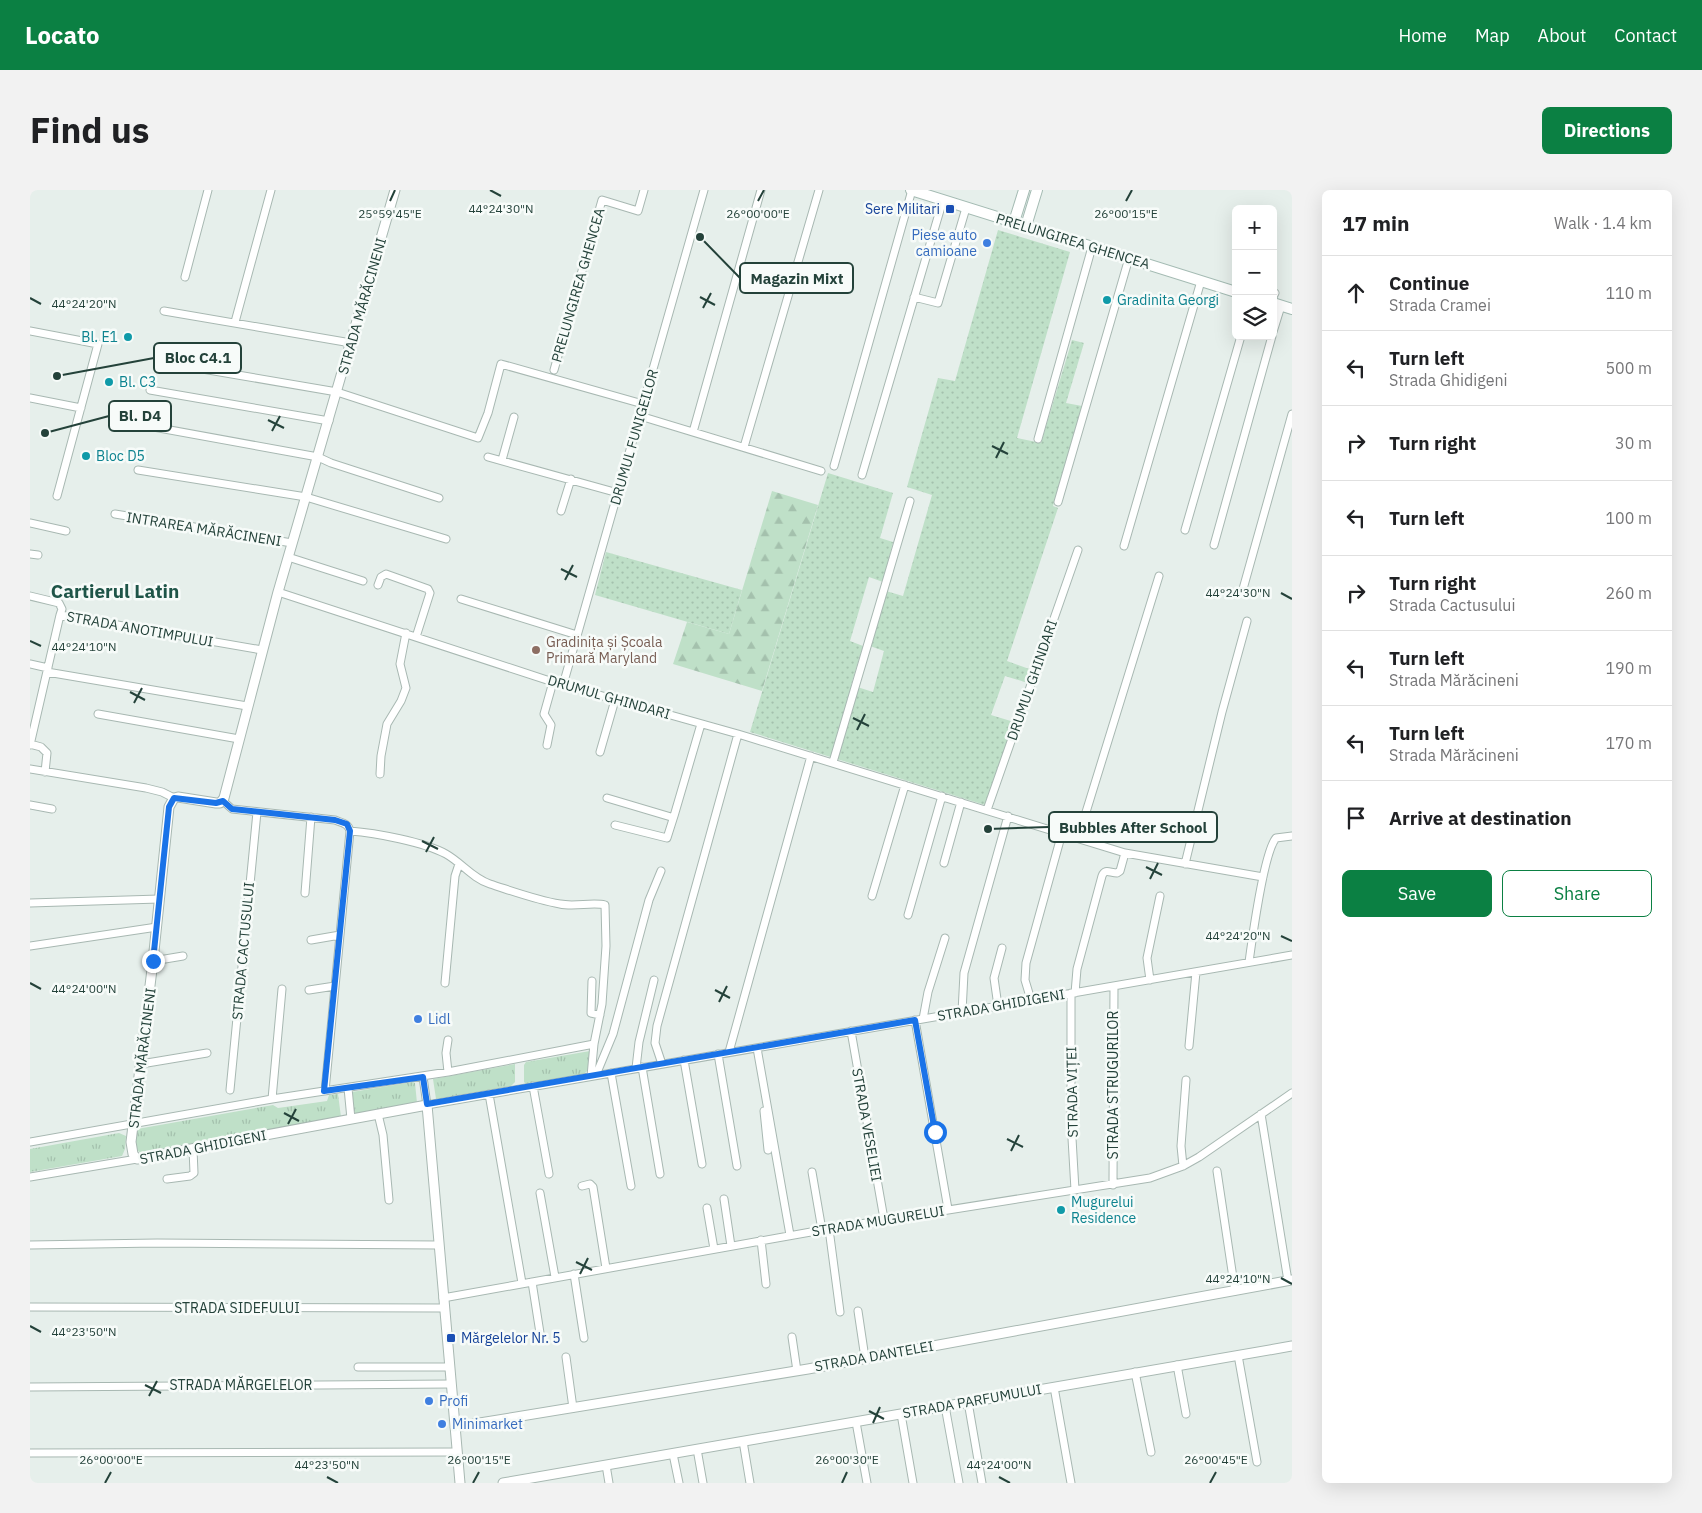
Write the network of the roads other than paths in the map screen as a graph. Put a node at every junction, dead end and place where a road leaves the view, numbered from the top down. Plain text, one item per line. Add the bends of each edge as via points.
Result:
1 (208, 190) edge
2 (271, 190) edge
3 (395, 190) edge
4 (644, 190) edge
5 (704, 190) edge
6 (761, 190) edge
7 (819, 190) edge
8 (912, 190) edge
9 (1024, 190) edge
10 (1037, 190) edge
11 (943, 200) junction
12 (966, 208) junction
13 (1014, 222) junction
14 (1026, 226) junction
15 (1092, 247) junction
16 (1129, 258) junction
17 (185, 277) dead end
18 (1201, 281) junction
19 (1232, 291) edge
20 (914, 297) junction
21 (1277, 301) edge
22 (1292, 309) edge
23 (164, 311) dead end
24 (235, 322) junction
25 (30, 331) edge
26 (1241, 340) edge
27 (1271, 340) edge
28 (352, 342) junction
29 (179, 365) dead end
30 (554, 370) dead end
31 (150, 390) dead end
32 (337, 392) junction
33 (30, 398) edge
34 (643, 404) junction
35 (81, 408) junction
36 (1292, 414) edge
37 (514, 416) dead end
38 (640, 416) junction
39 (329, 421) junction
40 (126, 422) dead end
41 (693, 432) junction
42 (1038, 439) dead end
43 (744, 447) junction
44 (318, 457) junction
45 (488, 457) dead end
46 (502, 460) junction
47 (834, 466) dead end
48 (138, 470) dead end
49 (821, 471) dead end
50 (862, 475) dead end
51 (570, 479) junction
52 (618, 493) junction
53 (57, 496) dead end
54 (306, 497) junction
55 (439, 498) dead end
56 (910, 501) dead end
57 (1058, 502) dead end
58 (562, 511) dead end
59 (115, 514) dead end
60 (30, 524) edge
61 (1184, 530) dead end
62 (66, 531) dead end
63 (446, 539) dead end
64 (292, 543) junction
65 (1214, 545) dead end
66 (1124, 546) dead end
67 (1078, 550) dead end
68 (288, 556) junction
69 (1159, 576) dead end
70 (363, 581) dead end
71 (378, 585) dead end
72 (1242, 589) dead end
73 (278, 592) junction
74 (30, 596) edge
75 (461, 599) dead end
76 (60, 615) junction
77 (1247, 621) dead end
78 (406, 633) junction
79 (578, 635) junction
80 (416, 637) junction
81 (262, 650) junction
82 (30, 664) edge
83 (47, 670) junction
84 (553, 682) junction
85 (563, 685) junction
86 (615, 700) junction
87 (247, 706) junction
88 (98, 714) dead end
89 (33, 720) edge
90 (701, 724) junction
91 (738, 734) junction
92 (239, 739) junction
93 (30, 744) edge
94 (547, 744) dead end
95 (600, 752) dead end
96 (810, 756) junction
97 (833, 762) junction
98 (30, 769) edge
99 (45, 772) junction
100 (380, 774) dead end
101 (905, 785) junction
102 (942, 796) junction
103 (174, 798) junction
104 (607, 798) dead end
105 (223, 801) junction
106 (961, 802) junction
107 (30, 805) edge
108 (52, 810) dead end
109 (988, 810) junction
110 (257, 812) junction
111 (674, 816) junction
112 (1008, 816) junction
113 (311, 817) junction
114 (615, 824) dead end
115 (348, 828) junction
116 (1062, 833) junction
117 (1292, 836) edge
118 (1078, 838) junction
119 (1125, 853) junction
120 (944, 863) dead end
121 (459, 864) junction
122 (1185, 864) junction
123 (661, 871) dead end
124 (1264, 877) junction
125 (305, 893) dead end
126 (872, 896) dead end
127 (1160, 896) dead end
128 (159, 899) junction
129 (30, 903) edge
130 (908, 915) dead end
131 (157, 927) junction
132 (340, 935) junction
133 (945, 938) dead end
134 (311, 940) dead end
135 (30, 946) edge
136 (1002, 948) dead end
137 (1292, 955) edge
138 (183, 956) dead end
139 (153, 961) junction
140 (1248, 962) junction
141 (1196, 972) junction
142 (654, 980) dead end
143 (1150, 980) junction
144 (592, 981) dead end
145 (444, 983) dead end
146 (335, 986) junction
147 (1114, 986) junction
148 (282, 989) dead end
149 (309, 990) dead end
150 (1073, 993) junction
151 (1031, 1000) junction
152 (998, 1006) junction
153 (962, 1012) junction
154 (600, 1015) junction
155 (919, 1020) junction
156 (851, 1031) junction
157 (448, 1040) dead end
158 (594, 1044) junction
159 (1189, 1046) dead end
160 (755, 1048) junction
161 (729, 1052) junction
162 (207, 1053) dead end
163 (718, 1054) junction
164 (684, 1060) junction
165 (142, 1064) junction
166 (662, 1064) junction
167 (639, 1068) junction
168 (448, 1072) junction
169 (611, 1073) junction
170 (594, 1076) junction
171 (423, 1077) junction
172 (1186, 1080) dead end
173 (533, 1086) junction
174 (348, 1088) junction
175 (230, 1090) dead end
176 (324, 1091) junction
177 (1292, 1093) edge
178 (489, 1094) junction
179 (272, 1100) junction
180 (427, 1104) junction
181 (378, 1114) junction
182 (1261, 1114) junction
183 (351, 1119) junction
184 (134, 1124) junction
185 (30, 1142) edge
186 (193, 1149) junction
187 (768, 1150) dead end
188 (136, 1159) junction
189 (702, 1164) dead end
190 (737, 1166) dead end
191 (1183, 1166) junction
192 (1217, 1171) dead end
193 (812, 1172) dead end
194 (549, 1174) dead end
195 (660, 1174) dead end
196 (30, 1177) edge
197 (167, 1179) dead end
198 (1113, 1185) junction
199 (582, 1186) dead end
200 (631, 1186) dead end
201 (1075, 1190) junction
202 (540, 1193) dead end
203 (724, 1199) dead end
204 (389, 1200) dead end
205 (707, 1208) dead end
206 (948, 1209) junction
207 (884, 1220) junction
208 (825, 1229) junction
209 (790, 1235) junction
210 (761, 1240) junction
211 (30, 1244) edge
212 (438, 1245) junction
213 (731, 1246) junction
214 (714, 1249) junction
215 (606, 1268) junction
216 (574, 1274) junction
217 (556, 1278) junction
218 (1290, 1280) edge
219 (532, 1282) junction
220 (522, 1283) junction
221 (766, 1284) dead end
222 (1235, 1290) junction
223 (443, 1298) junction
224 (30, 1307) edge
225 (444, 1308) junction
226 (858, 1311) dead end
227 (840, 1312) dead end
228 (540, 1333) dead end
229 (792, 1337) dead end
230 (584, 1338) dead end
231 (1292, 1346) edge
232 (1238, 1355) junction
233 (566, 1357) dead end
234 (865, 1358) junction
235 (1178, 1365) junction
236 (358, 1367) dead end
237 (450, 1367) junction
238 (797, 1370) junction
239 (1135, 1372) junction
240 (451, 1384) junction
241 (30, 1386) edge
242 (1054, 1387) junction
243 (968, 1402) junction
244 (945, 1406) junction
245 (573, 1408) junction
246 (901, 1414) junction
247 (1186, 1414) dead end
248 (856, 1422) junction
249 (455, 1427) junction
250 (744, 1441) junction
251 (697, 1449) junction
252 (457, 1452) junction
253 (1151, 1452) dead end
254 (30, 1453) edge
255 (673, 1454) junction
256 (1257, 1462) dead end
257 (606, 1465) junction
258 (460, 1483) edge
259 (503, 1483) edge
260 (609, 1483) edge
261 (678, 1483) edge
262 (703, 1483) edge
263 (750, 1483) edge
264 (867, 1483) edge
265 (913, 1483) edge
266 (958, 1483) edge
267 (982, 1483) edge
268 (1071, 1483) edge

1 - 17 street
2 - 24 street
3 - 28 street, STRADA MĂRĂCINENI
4 - 30 street, PRELUNGIREA GHENCEA via 638,211 602,200
5 - 34 street, DRUMUL FUNIGEILOR
6 - 41 street
7 - 43 street
8 - 11 main road, PRELUNGIREA GHENCEA
8 - 47 street
9 - 13 main road
10 - 14 main road
11 - 12 main road, PRELUNGIREA GHENCEA
11 - 20 street
12 - 13 main road, PRELUNGIREA GHENCEA
12 - 20 street via 938,303
13 - 14 main road, PRELUNGIREA GHENCEA
14 - 15 main road, PRELUNGIREA GHENCEA
15 - 16 main road, PRELUNGIREA GHENCEA
15 - 42 street
16 - 18 main road, PRELUNGIREA GHENCEA
16 - 57 street
18 - 19 main road, PRELUNGIREA GHENCEA
18 - 66 street
20 - 50 street
21 - 22 main road
23 - 24 street
24 - 28 street
25 - 35 street via 98,344
26 - 61 street
27 - 65 street
28 - 32 street, STRADA MĂRĂCINENI
29 - 32 street, STRADA MĂRĂCINENI
31 - 39 street
32 - 34 street, STRADA MĂRĂCINENI via 478,438 502,364
32 - 39 street, STRADA MĂRĂCINENI
33 - 35 street
34 - 38 street, DRUMUL FUNIGEILOR
35 - 53 street
36 - 72 street
37 - 46 street
38 - 41 street
38 - 52 street, DRUMUL FUNIGEILOR
39 - 44 street, STRADA MĂRĂCINENI
40 - 44 street
41 - 43 street
43 - 49 street
44 - 54 street, STRADA MĂRĂCINENI
44 - 55 street
45 - 46 street
46 - 51 street
48 - 54 street
51 - 52 street
51 - 58 street
52 - 79 street, DRUMUL FUNIGEILOR
54 - 63 street
54 - 64 street, STRADA MĂRĂCINENI
56 - 97 street
59 - 64 street, INTRAREA MĂRĂCINENI
60 - 62 street
64 - 68 street, STRADA MĂRĂCINENI
67 - 109 street, DRUMUL GHINDARI
68 - 70 street
68 - 73 street, STRADA MĂRĂCINENI
69 - 118 street
71 - 80 street via 386,574 428,589 430,593
73 - 78 street, DRUMUL GHINDARI
73 - 81 street, STRADA MĂRĂCINENI
74 - 76 street, STRADA ANOTIMPULUI via 59,603
75 - 79 street
76 - 81 street, STRADA ANOTIMPULUI
76 - 83 street
77 - 122 street
78 - 80 street, DRUMUL GHINDARI
78 - 100 street via 400,664 406,688 387,724
79 - 85 street, DRUMUL FUNIGEILOR
80 - 84 street, DRUMUL GHINDARI
81 - 87 street, STRADA MĂRĂCINENI
82 - 83 street
83 - 87 street
83 - 89 street
84 - 85 street, DRUMUL GHINDARI
84 - 94 street via 544,714 551,725
85 - 86 street, DRUMUL GHINDARI
86 - 90 street, DRUMUL GHINDARI
86 - 95 street
87 - 92 street, STRADA MĂRĂCINENI
88 - 92 street
89 - 93 street
90 - 91 street, DRUMUL GHINDARI
90 - 111 street
91 - 96 street, DRUMUL GHINDARI
91 - 166 street via 656,1026 655,1043
92 - 105 street, STRADA MĂRĂCINENI
93 - 99 street via 47,753
96 - 97 street, DRUMUL GHINDARI
96 - 161 street
97 - 101 street, DRUMUL GHINDARI
98 - 99 street
99 - 103 street via 146,788
101 - 102 street, DRUMUL GHINDARI
101 - 126 street
102 - 106 street, DRUMUL GHINDARI
102 - 130 street
103 - 105 street
103 - 128 street, STRADA MĂRĂCINENI via 169,807
104 - 111 street
105 - 110 street via 232,809
106 - 109 street, DRUMUL GHINDARI
106 - 120 street
107 - 108 street
109 - 112 street, DRUMUL GHINDARI
110 - 113 street
110 - 175 street, STRADA CACTUSULUI
111 - 114 street via 667,838
112 - 116 street, DRUMUL GHINDARI
112 - 153 street via 964,973
113 - 115 street via 335,820
113 - 125 street
115 - 121 street via 428,846
115 - 132 street
116 - 118 street, DRUMUL GHINDARI
116 - 151 street via 1026,963 1025,980
117 - 124 street via 1274,840
118 - 119 street, DRUMUL GHINDARI
119 - 122 street, DRUMUL GHINDARI
119 - 150 street via 1120,871 1106,871 1102,876
121 - 145 street
121 - 154 street via 488,883 547,901 573,906 605,905 606,946
122 - 124 street, DRUMUL GHINDARI
123 - 170 street via 613,1034
124 - 140 street
127 - 143 street via 1147,958
128 - 129 street
128 - 131 street, STRADA MĂRĂCINENI
131 - 135 street
131 - 139 street, STRADA MĂRĂCINENI
132 - 134 street
132 - 146 street
133 - 155 street
136 - 152 street via 994,978
137 - 140 street, STRADA GHIDIGENI
138 - 139 street
139 - 165 street, STRADA MĂRĂCINENI
140 - 141 street, STRADA GHIDIGENI
141 - 143 street, STRADA GHIDIGENI
141 - 159 street
142 - 167 street via 639,1042
143 - 147 street, STRADA GHIDIGENI
144 - 154 street via 591,1013
146 - 149 street
146 - 176 street
147 - 150 street, STRADA GHIDIGENI
147 - 198 street, STRADA STRUGURILOR
148 - 179 street
150 - 151 street, STRADA GHIDIGENI
150 - 201 street, STRADA VIȚEI via 1071,1121
151 - 152 street, STRADA GHIDIGENI
152 - 153 street, STRADA GHIDIGENI
153 - 155 street, STRADA GHIDIGENI
154 - 158 street
155 - 156 street, STRADA GHIDIGENI
155 - 206 street
156 - 160 street, STRADA GHIDIGENI
156 - 207 street, STRADA VESELIEI
157 - 168 street
158 - 168 street
158 - 170 street
160 - 161 street, STRADA GHIDIGENI
160 - 187 street
160 - 209 street
161 - 163 street, STRADA GHIDIGENI
162 - 165 street
163 - 164 street, STRADA GHIDIGENI
163 - 190 street
164 - 166 street, STRADA GHIDIGENI
164 - 189 street
165 - 184 street, STRADA MĂRĂCINENI
166 - 167 street, STRADA GHIDIGENI
167 - 169 street, STRADA GHIDIGENI
167 - 195 street
168 - 171 street
169 - 170 street, STRADA GHIDIGENI
169 - 200 street
170 - 173 street, STRADA GHIDIGENI
171 - 174 street
171 - 180 street
172 - 191 street via 1181,1146
173 - 178 street, STRADA GHIDIGENI
173 - 194 street
174 - 176 street
174 - 183 street
176 - 179 street
177 - 182 street, STRADA MUGURELUI
178 - 180 street, STRADA GHIDIGENI
178 - 220 street
179 - 184 street
180 - 181 street, STRADA GHIDIGENI
180 - 212 street
181 - 183 street, STRADA GHIDIGENI
181 - 204 street
182 - 191 street, STRADA MUGURELUI
182 - 218 street
183 - 186 street, STRADA GHIDIGENI
184 - 185 street
184 - 188 street, STRADA MĂRĂCINENI via 131,1142
186 - 188 street, STRADA GHIDIGENI
186 - 197 street via 194,1173
188 - 196 street, STRADA GHIDIGENI
191 - 198 street, STRADA MUGURELUI via 1150,1178
192 - 222 street
193 - 208 street
198 - 201 street, STRADA MUGURELUI
199 - 215 street via 590,1184 593,1187
201 - 206 street, STRADA MUGURELUI
202 - 217 street
203 - 213 street
205 - 214 street
206 - 207 street, STRADA MUGURELUI
207 - 208 street, STRADA MUGURELUI
208 - 209 street, STRADA MUGURELUI
208 - 227 street
209 - 210 street, STRADA MUGURELUI
210 - 213 street, STRADA MUGURELUI
210 - 221 street
211 - 212 street
212 - 223 street
213 - 214 street, STRADA MUGURELUI
214 - 215 street, STRADA MUGURELUI
215 - 216 street, STRADA MUGURELUI
216 - 217 street, STRADA MUGURELUI
216 - 230 street
217 - 219 street, STRADA MUGURELUI
218 - 222 street, STRADA DANTELEI
219 - 220 street, STRADA MUGURELUI
219 - 228 street
220 - 223 street, STRADA MUGURELUI
222 - 234 street, STRADA DANTELEI
223 - 225 street
224 - 225 street, STRADA SIDEFULUI
225 - 237 street
226 - 234 street
229 - 238 street
231 - 232 street, STRADA PARFUMULUI
232 - 235 street, STRADA PARFUMULUI
232 - 256 street
233 - 245 street
234 - 238 street, STRADA DANTELEI
235 - 239 street, STRADA PARFUMULUI
235 - 247 street
236 - 237 street
237 - 240 street
238 - 245 street, STRADA DANTELEI
239 - 242 street, STRADA PARFUMULUI
239 - 253 street
240 - 241 street, STRADA MĂRGELELOR
240 - 249 street
242 - 243 street, STRADA PARFUMULUI
242 - 268 street
243 - 244 street, STRADA PARFUMULUI
243 - 267 street
244 - 246 street, STRADA PARFUMULUI
244 - 266 street
245 - 249 street, STRADA DANTELEI
246 - 248 street, STRADA PARFUMULUI
246 - 265 street
248 - 250 street, STRADA PARFUMULUI
248 - 264 street
249 - 252 street
250 - 251 street, STRADA PARFUMULUI
250 - 263 street
251 - 255 street, STRADA PARFUMULUI
251 - 262 street
252 - 254 street
252 - 258 street
255 - 257 street, STRADA PARFUMULUI
255 - 261 street
257 - 259 street, STRADA PARFUMULUI
257 - 260 street

